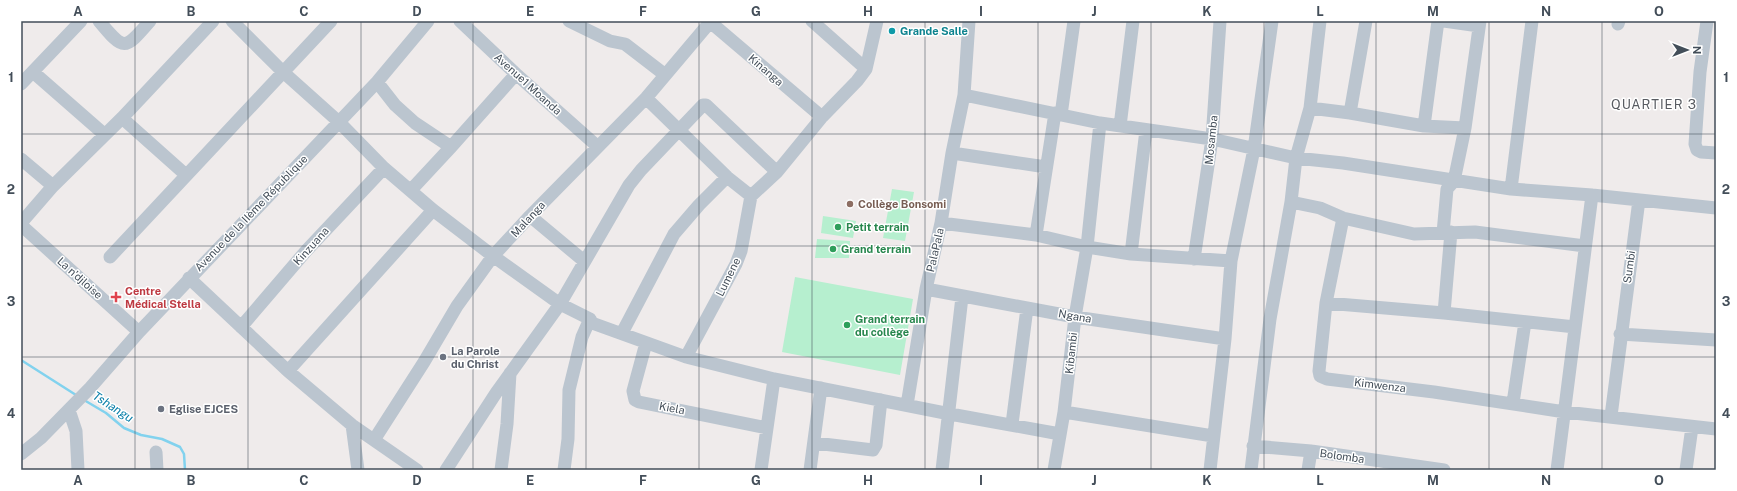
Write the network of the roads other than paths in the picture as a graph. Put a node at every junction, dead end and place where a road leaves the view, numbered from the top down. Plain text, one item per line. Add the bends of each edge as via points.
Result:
1 (81, 21) edge
2 (99, 21) edge
3 (150, 21) edge
4 (212, 21) edge
5 (232, 21) edge
6 (331, 21) edge
7 (428, 21) edge
8 (460, 21) edge
9 (569, 21) edge
10 (710, 21) edge
11 (812, 21) edge
12 (877, 21) edge
13 (969, 21) edge
14 (1074, 21) edge
15 (1133, 21) edge
16 (1220, 21) edge
17 (1272, 21) edge
18 (1320, 21) edge
19 (1366, 21) edge
20 (1438, 21) edge
21 (1444, 21) edge
22 (1532, 21) edge
23 (1707, 21) edge
24 (1479, 24) edge
25 (866, 69) junction
26 (33, 72) junction
27 (282, 72) junction
28 (516, 74) junction
29 (664, 74) junction
30 (376, 82) junction
31 (21, 84) edge
32 (964, 95) junction
33 (646, 98) junction
34 (1310, 108) junction
35 (1350, 113) junction
36 (1058, 114) junction
37 (822, 117) junction
38 (122, 118) junction
39 (339, 122) junction
40 (1100, 123) junction
41 (1120, 126) junction
42 (1424, 126) junction
43 (1465, 128) junction
44 (680, 130) junction
45 (1146, 130) junction
46 (105, 135) junction
47 (1212, 139) junction
48 (597, 146) junction
49 (452, 147) junction
50 (1254, 149) junction
51 (952, 153) junction
52 (1716, 153) edge
53 (1296, 158) junction
54 (21, 159) edge
55 (1046, 167) junction
56 (384, 168) junction
57 (777, 172) junction
58 (186, 176) junction
59 (728, 177) junction
60 (1454, 181) junction
61 (53, 186) junction
62 (1511, 189) junction
63 (411, 190) junction
64 (1592, 195) junction
65 (751, 196) junction
66 (1639, 200) junction
67 (1291, 202) junction
68 (1716, 208) edge
69 (433, 210) junction
70 (530, 216) junction
71 (1343, 218) junction
72 (941, 222) junction
73 (23, 229) edge
74 (1447, 233) junction
75 (1036, 234) junction
76 (1585, 246) junction
77 (1086, 247) junction
78 (1131, 254) junction
79 (493, 256) junction
80 (110, 257) dead end
81 (1194, 259) junction
82 (584, 261) junction
83 (1231, 261) junction
84 (189, 278) junction
85 (926, 289) junction
86 (962, 297) junction
87 (1326, 303) junction
88 (560, 304) junction
89 (1027, 308) junction
90 (1444, 313) junction
91 (1075, 317) junction
92 (590, 319) junction
93 (1525, 322) junction
94 (241, 327) junction
95 (1575, 327) junction
96 (139, 332) junction
97 (622, 333) junction
98 (1620, 334) junction
99 (1224, 339) junction
100 (1716, 340) edge
101 (646, 343) junction
102 (686, 357) junction
103 (288, 371) junction
104 (510, 373) junction
105 (774, 379) junction
106 (821, 388) junction
107 (881, 400) junction
108 (1513, 403) junction
109 (907, 404) junction
110 (69, 410) junction
111 (1064, 412) junction
112 (1565, 412) junction
113 (950, 414) junction
114 (1611, 416) junction
115 (1012, 424) junction
116 (352, 425) junction
117 (1692, 426) junction
118 (767, 428) junction
119 (1716, 429) edge
120 (1060, 434) junction
121 (1213, 436) junction
122 (374, 440) junction
123 (815, 443) junction
124 (1253, 446) junction
125 (1311, 451) junction
126 (156, 452) dead end
127 (21, 454) edge
128 (78, 470) edge
129 (157, 470) edge
130 (358, 470) edge
131 (417, 470) edge
132 (446, 470) edge
133 (501, 470) edge
134 (564, 470) edge
135 (761, 470) edge
136 (810, 470) edge
137 (942, 470) edge
138 (1054, 470) edge
139 (1210, 470) edge
140 (1251, 470) edge
141 (1308, 470) edge
142 (1444, 470) edge
143 (1557, 470) edge
144 (1686, 470) edge

1 - 26 street
2 - 3 street via 116,42 124,43 132,42
4 - 38 street
5 - 27 street
6 - 27 street
7 - 30 street, Avenue de la IIème République
8 - 28 street, Avenue1 Moanda
9 - 29 street via 610,41 625,44
10 - 29 street, Malanga
10 - 37 street, Kinanga
11 - 25 street
12 - 25 street
13 - 32 street, PalaPala
14 - 36 street
15 - 41 street
16 - 47 street, Mosamba
17 - 50 street
18 - 34 street
19 - 35 street
20 - 42 street
21 - 24 street
22 - 62 street
23 - 52 street via 1700,72 1695,144 1701,152
24 - 43 street
25 - 37 street
26 - 31 street
26 - 46 street
27 - 39 street
27 - 58 street
28 - 48 street, Avenue1 Moanda
28 - 49 street
29 - 33 street, Malanga
30 - 39 street, Avenue de la IIème République
30 - 49 street via 394,105
32 - 36 street
32 - 51 street, PalaPala
33 - 44 street
33 - 48 street, Malanga
34 - 35 street
34 - 53 street
35 - 42 street
36 - 40 street
36 - 55 street
37 - 57 street
38 - 46 street
38 - 58 street
39 - 56 street
39 - 84 street, Avenue de la IIème République
40 - 41 street
40 - 77 street
41 - 45 street
42 - 43 street
43 - 60 street
44 - 57 street via 703,105 706,105
44 - 59 street
44 - 82 street via 640,170 629,185
45 - 47 street
45 - 78 street
46 - 61 street
47 - 50 street
47 - 81 street, Mosamba
48 - 70 street, Malanga
49 - 63 street
50 - 53 street
50 - 83 street
51 - 55 street
51 - 72 street, PalaPala
53 - 60 street
53 - 67 street
54 - 61 street
55 - 75 street
56 - 63 street
56 - 94 street, Kinzuana via 306,251
57 - 65 street
58 - 80 street
59 - 65 street
59 - 97 street via 674,234
60 - 62 street
60 - 74 street via 1447,189
61 - 73 street
62 - 64 street
63 - 69 street
64 - 66 street
64 - 76 street
65 - 102 street, Lumene via 736,264
66 - 68 street
66 - 98 street, Sumbi
67 - 71 street via 1320,208
67 - 124 street via 1270,319
69 - 79 street
69 - 103 street
70 - 79 street, Malanga
70 - 82 street
71 - 74 street via 1414,234
71 - 87 street, Kimwenza
72 - 75 street
72 - 85 street, PalaPala
73 - 96 street, La n'djloise
74 - 76 street via 1475,232
74 - 90 street
75 - 77 street
76 - 95 street
77 - 78 street
77 - 91 street, Kibambi
78 - 81 street
79 - 88 street
79 - 122 street, Malanga via 457,306
81 - 83 street
82 - 88 street
83 - 99 street
84 - 94 street
84 - 96 street, Avenue de la IIème République
85 - 86 street, Ngana
85 - 109 street, PalaPala
86 - 89 street, Ngana
86 - 113 street
87 - 90 street
87 - 108 street, Kimwenza via 1320,376 1327,379
88 - 92 street
88 - 104 street
89 - 91 street, Ngana
89 - 115 street
90 - 93 street
91 - 99 street, Ngana
91 - 111 street, Kibambi
92 - 97 street
92 - 134 street via 582,337 569,390 568,439
93 - 95 street
93 - 108 street
94 - 103 street
95 - 112 street
96 - 110 street, Avenue de la IIème République
97 - 101 street
98 - 100 street
98 - 114 street, Sumbi
99 - 121 street
101 - 102 street
101 - 118 street, Kiela via 633,391 635,400
102 - 105 street
103 - 116 street
104 - 132 street
104 - 133 street
105 - 106 street
105 - 118 street
106 - 107 street
106 - 123 street
107 - 109 street
107 - 123 street via 876,445 873,450
108 - 112 street, Kimwenza
109 - 113 street
110 - 127 street, Avenue de la IIème République
110 - 128 street via 76,431
111 - 120 street, Kibambi
111 - 121 street
112 - 114 street
112 - 143 street
113 - 115 street
113 - 137 street
114 - 117 street
115 - 120 street
116 - 122 street
116 - 130 street
117 - 119 street
117 - 144 street
118 - 135 street
120 - 138 street, Kibambi
121 - 139 street
122 - 131 street
123 - 136 street
124 - 125 street, Bolomba
124 - 140 street
125 - 141 street, Bolomba
125 - 142 street, Bolomba
126 - 129 street

